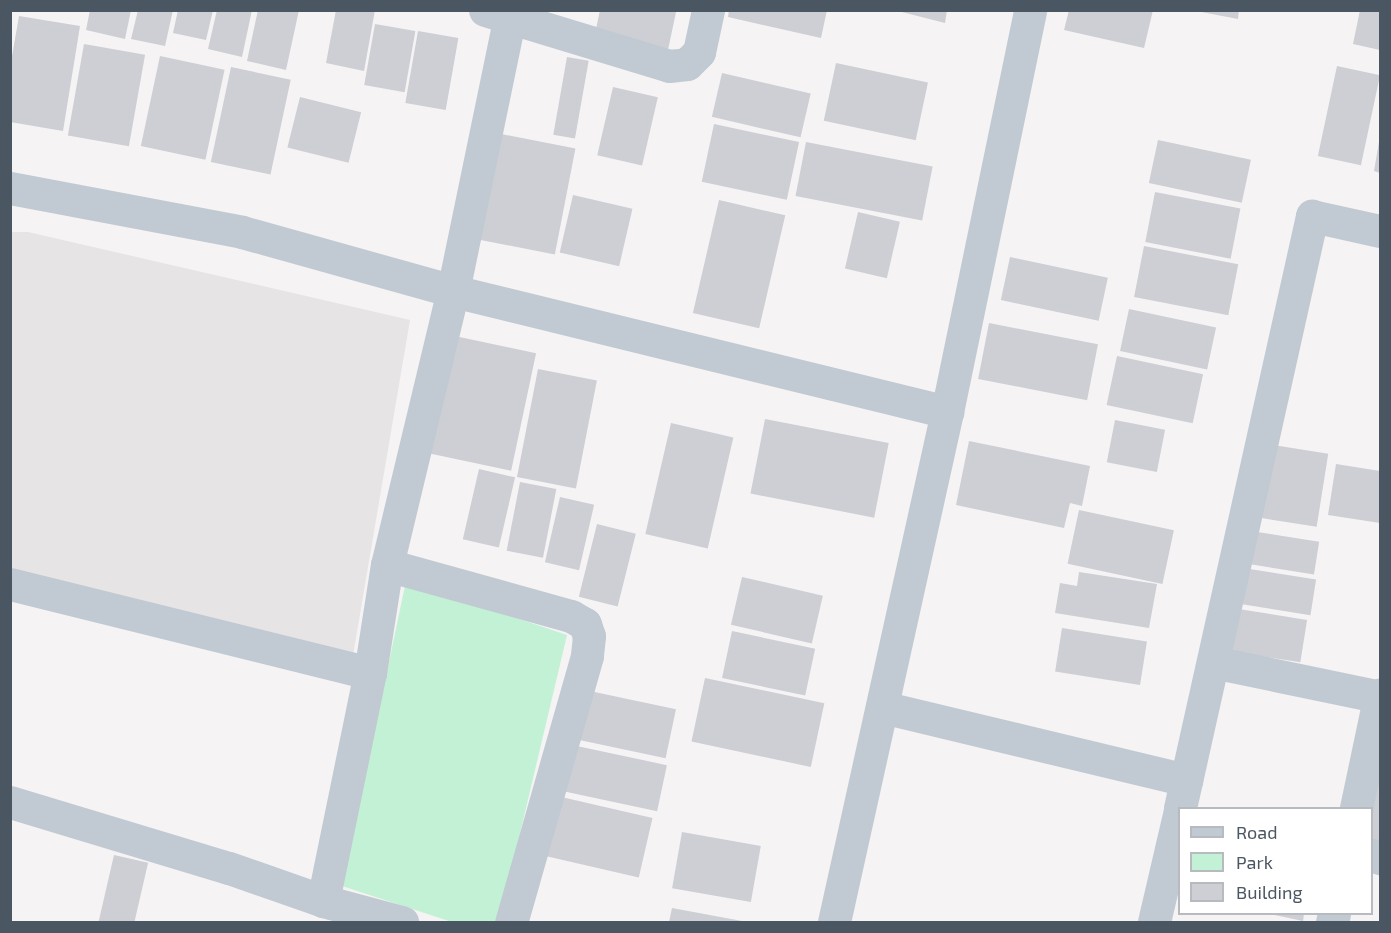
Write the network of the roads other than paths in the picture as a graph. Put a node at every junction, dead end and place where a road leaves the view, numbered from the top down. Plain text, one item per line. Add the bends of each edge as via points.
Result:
1 (708, 10) edge
2 (1030, 10) edge
3 (502, 12) edge
4 (10, 188) edge
5 (1380, 231) edge
6 (453, 291) junction
7 (947, 412) junction
8 (387, 565) junction
9 (10, 584) edge
10 (1213, 662) junction
11 (370, 673) junction
12 (1380, 696) edge
13 (882, 707) junction
14 (1182, 800) edge
15 (10, 802) edge
16 (1356, 807) edge
17 (1178, 817) edge
18 (323, 901) junction
19 (402, 922) edge
20 (511, 922) edge
21 (834, 922) edge
22 (1154, 922) edge

1 - 3 street via 699,52 687,64 669,66
2 - 7 street
3 - 6 street
4 - 6 street via 242,232
5 - 10 street via 1312,216
6 - 7 street
6 - 8 street
7 - 13 street
8 - 11 street
8 - 20 street via 571,616 585,624 588,656
9 - 11 street
10 - 12 street
10 - 14 street
11 - 18 street
12 - 16 street
13 - 14 street
13 - 21 street
15 - 18 street via 229,868
17 - 22 street
18 - 19 street

